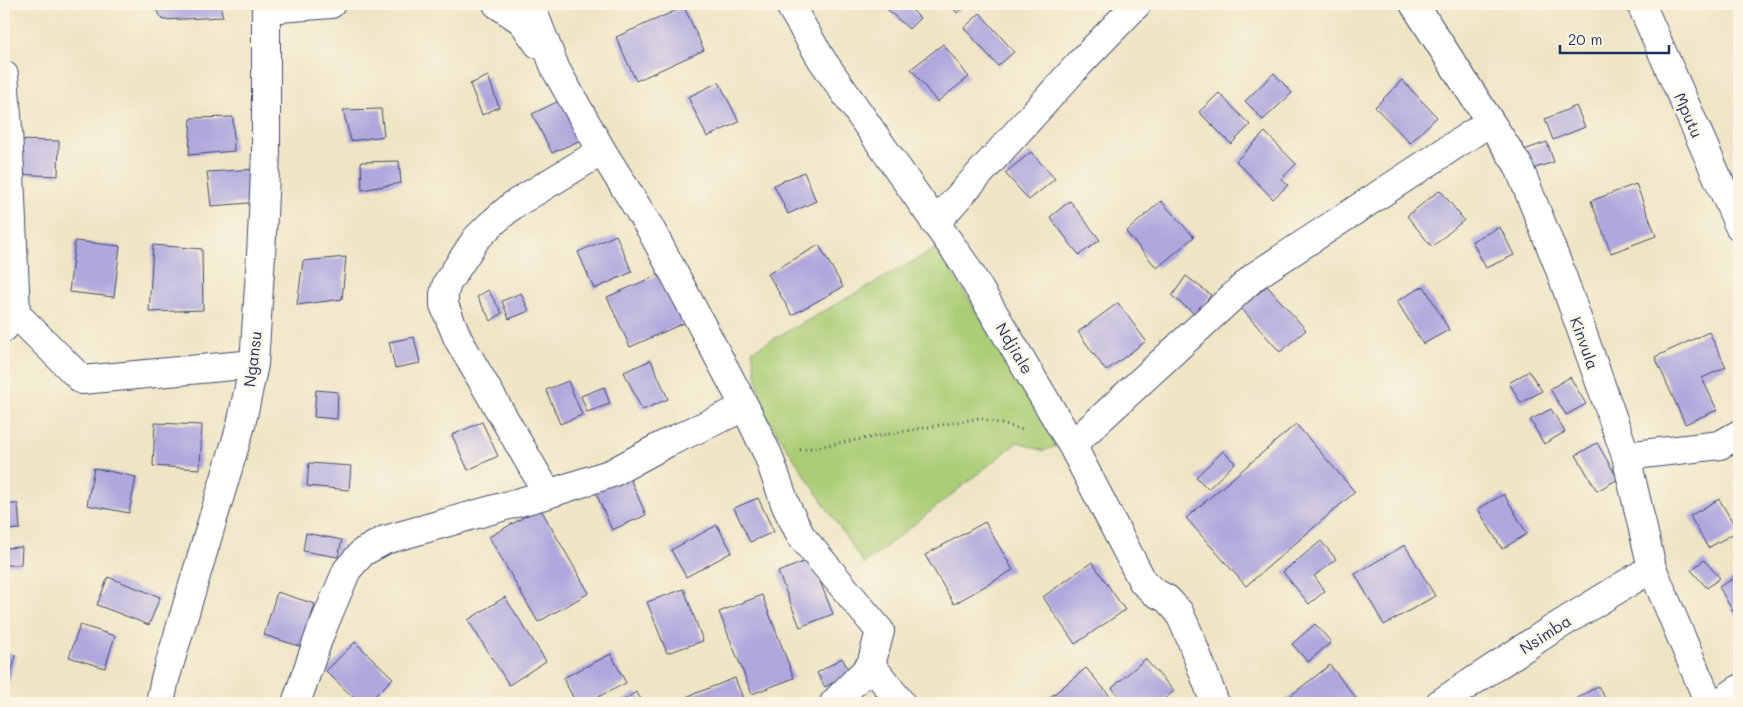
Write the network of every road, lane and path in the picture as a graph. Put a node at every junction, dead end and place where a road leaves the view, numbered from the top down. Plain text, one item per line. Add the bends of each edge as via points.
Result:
1 (331, 4) edge
2 (497, 4) edge
3 (530, 4) edge
4 (789, 4) edge
5 (1137, 4) edge
6 (1414, 4) edge
7 (1641, 4) edge
8 (267, 6) edge
9 (556, 70) junction
10 (4, 75) edge
11 (1490, 122) junction
12 (602, 151) junction
13 (935, 223) junction
14 (1739, 226) edge
15 (10, 321) edge
16 (254, 364) junction
17 (745, 407) junction
18 (1739, 434) edge
19 (1072, 444) junction
20 (768, 455) junction
21 (1626, 456) junction
22 (548, 494) junction
23 (1652, 568) junction
24 (871, 664) junction
25 (1739, 690) edge
26 (160, 703) edge
27 (296, 703) edge
28 (834, 703) edge
29 (901, 703) edge
30 (1215, 703) edge
31 (1440, 703) edge
32 (1709, 703) edge
33 (1719, 703) edge

1 - 8 street
2 - 9 street via 522,21
3 - 9 street
4 - 13 street, Ndjiale via 822,60
5 - 13 street via 1078,64
6 - 11 street, Kinvula
7 - 14 street, Mputu
8 - 16 street, Ngansu via 266,154
9 - 12 street
10 - 15 street
11 - 19 street via 1255,276
11 - 21 street, Kinvula via 1518,165 1559,267
12 - 17 street via 650,228
12 - 22 street via 513,205 490,225 476,239 447,283 444,294 444,306 458,339
13 - 19 street, Ndjiale via 965,266
15 - 16 street via 82,380
16 - 26 street, Ngansu via 241,425
17 - 20 street
17 - 22 street via 612,473
18 - 21 street via 1720,445
19 - 20 path via 980,418
19 - 30 street, Ndjiale via 1143,582 1179,612
20 - 24 street via 800,536 880,631
21 - 23 street, Kinvula
22 - 27 street via 385,540 364,552 347,570 336,592
23 - 31 street, Nsimba
23 - 32 street, Kinvula
24 - 28 street
24 - 29 street
25 - 33 street

